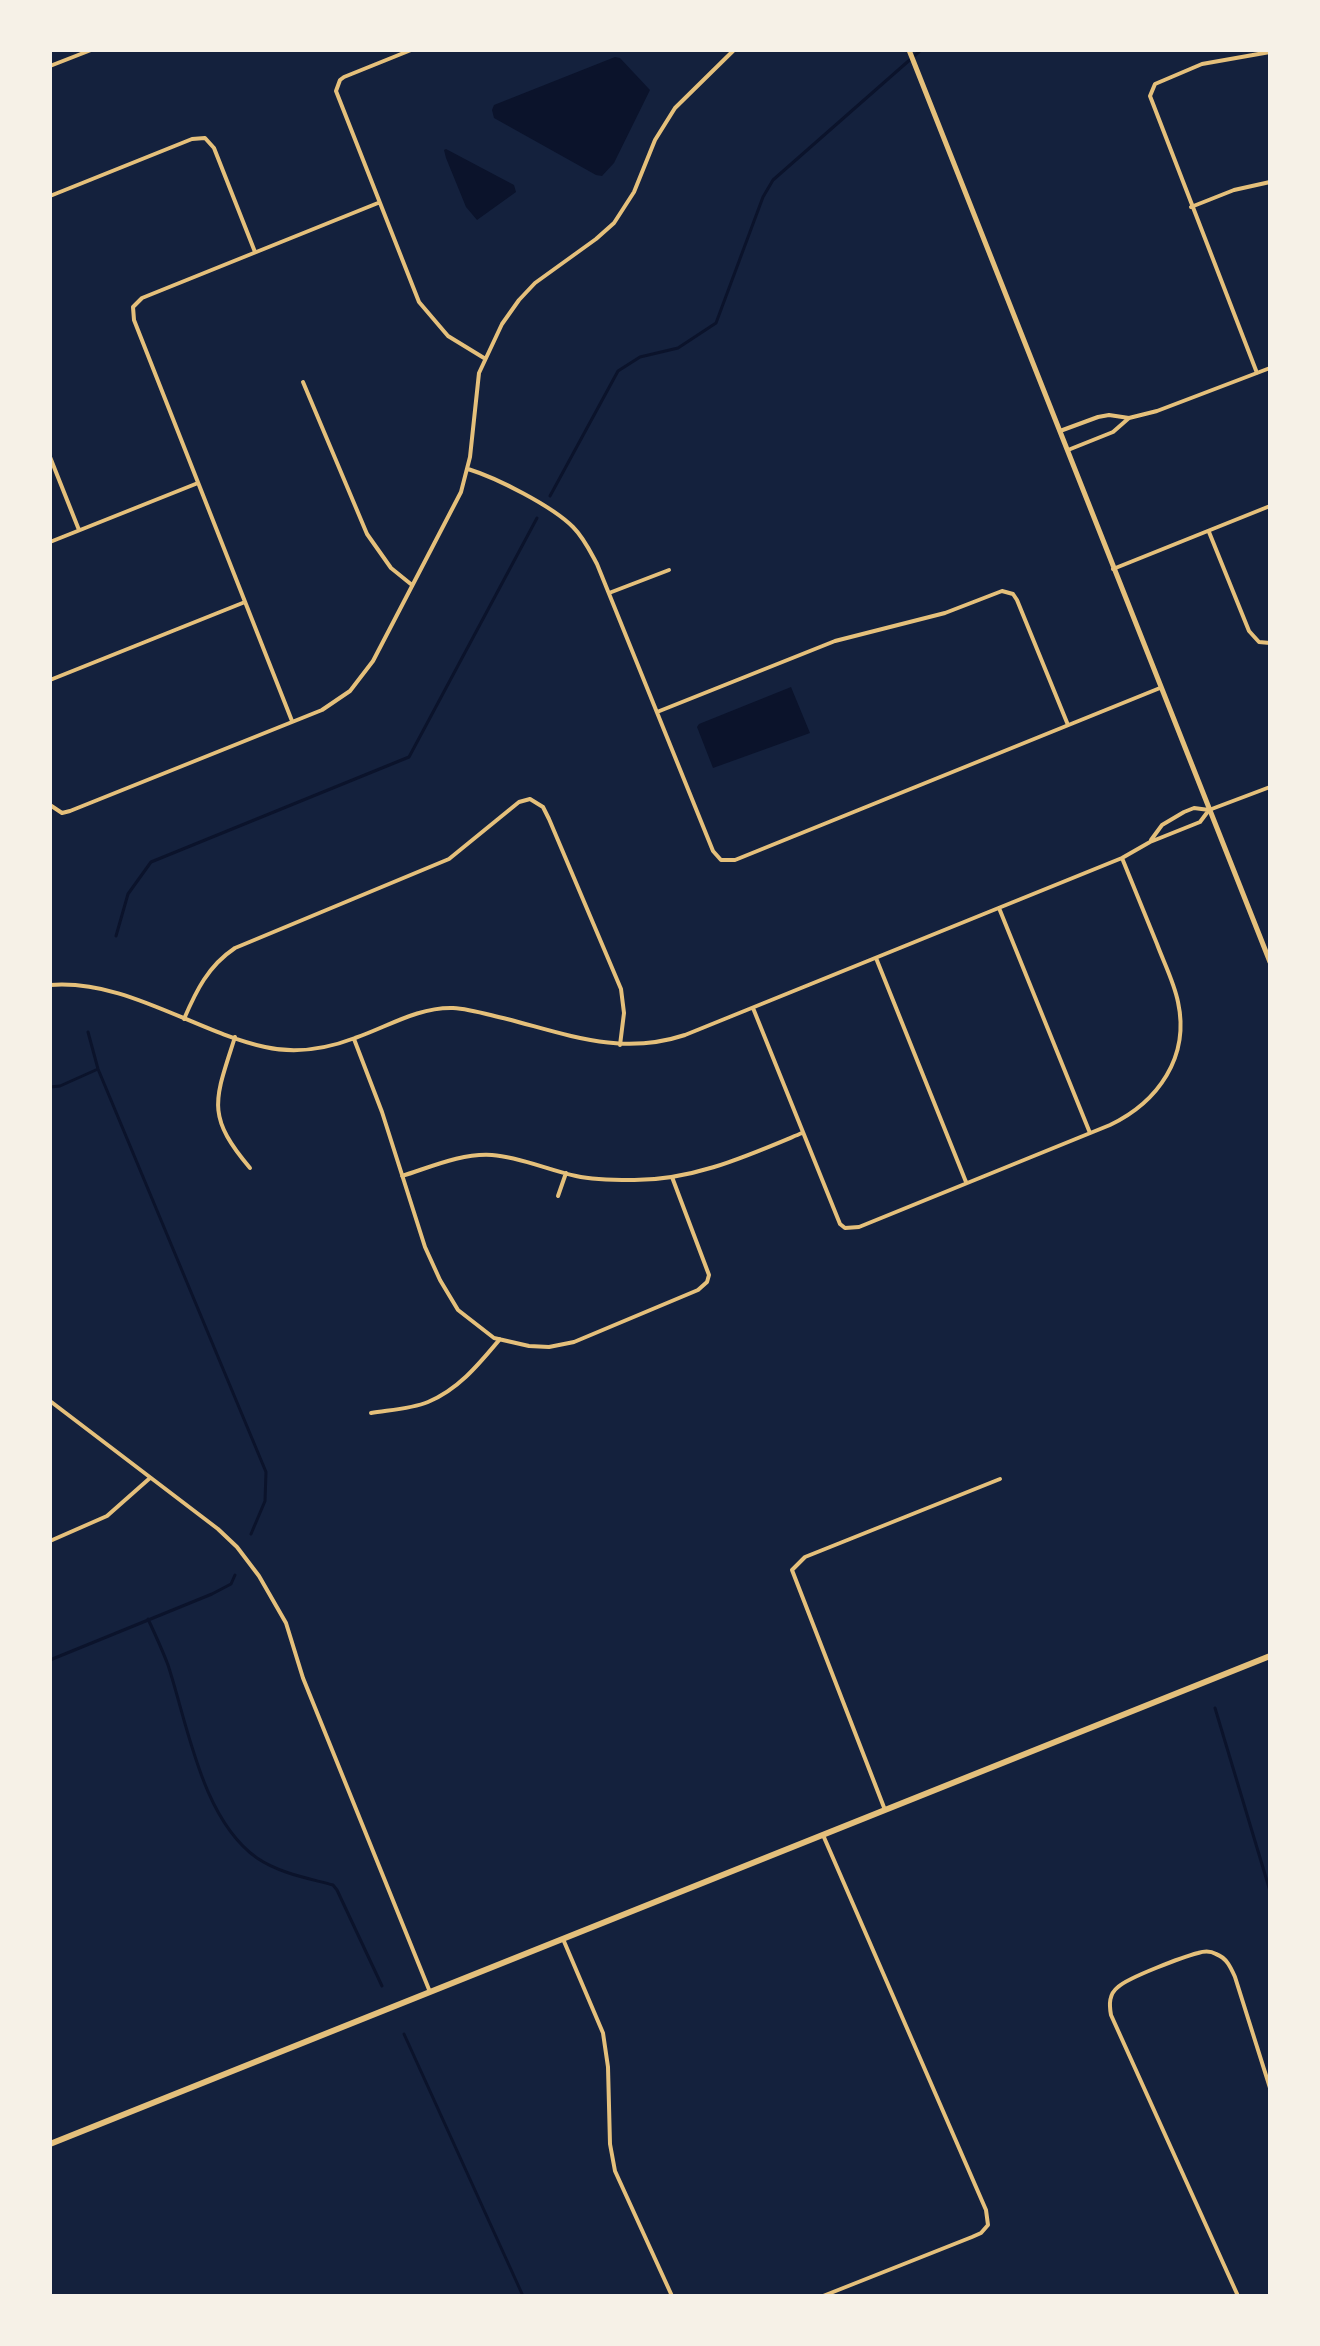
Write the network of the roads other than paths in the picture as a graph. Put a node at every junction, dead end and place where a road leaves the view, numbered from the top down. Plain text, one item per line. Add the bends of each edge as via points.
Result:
1 (91, 50) edge
2 (411, 50) edge
3 (734, 50) edge
4 (909, 50) edge
5 (1270, 52) edge
6 (50, 66) edge
7 (1270, 182) edge
8 (50, 196) edge
9 (378, 203) junction
10 (1191, 207) junction
11 (255, 252) junction
12 (484, 358) junction
13 (1270, 368) edge
14 (1257, 373) junction
15 (303, 382) dead end
16 (1129, 418) junction
17 (1059, 431) junction
18 (1067, 451) junction
19 (50, 457) edge
20 (468, 469) junction
21 (198, 483) junction
22 (1270, 506) edge
23 (79, 530) junction
24 (1209, 531) junction
25 (50, 542) edge
26 (1113, 569) junction
27 (669, 570) dead end
28 (412, 585) junction
29 (609, 593) junction
30 (245, 602) junction
31 (1270, 643) edge
32 (50, 680) edge
33 (1160, 688) junction
34 (657, 712) junction
35 (292, 721) junction
36 (1068, 725) junction
37 (1270, 787) edge
38 (50, 805) edge
39 (1209, 810) junction
40 (1150, 842) junction
41 (1122, 858) junction
42 (999, 908) junction
43 (876, 958) junction
44 (1270, 962) edge
45 (50, 985) edge
46 (753, 1008) junction
47 (184, 1019) junction
48 (235, 1037) junction
49 (354, 1039) junction
50 (620, 1045) junction
51 (803, 1132) junction
52 (1090, 1133) junction
53 (250, 1168) dead end
54 (566, 1173) junction
55 (402, 1176) junction
56 (672, 1177) junction
57 (966, 1183) junction
58 (558, 1196) dead end
59 (500, 1339) junction
60 (50, 1401) edge
61 (371, 1413) dead end
62 (150, 1478) junction
63 (1000, 1479) dead end
64 (50, 1541) edge
65 (1270, 1656) edge
66 (885, 1810) junction
67 (823, 1835) junction
68 (563, 1939) junction
69 (430, 1992) junction
70 (1270, 2088) edge
71 (50, 2144) edge
72 (672, 2296) edge
73 (823, 2296) edge
74 (1238, 2296) edge

1 - 6 street
2 - 9 street via 344,77 337,86 337,99
3 - 12 street via 668,119 622,213 527,291
4 - 17 street
5 - 10 street via 1202,64 1160,80 1151,89 1151,102
7 - 10 street
8 - 11 street via 205,138 214,148
9 - 11 street
9 - 12 street via 419,302 448,336
10 - 14 street
11 - 21 street via 142,298 133,307
12 - 20 street
13 - 14 street
14 - 16 street
15 - 28 street via 367,534 391,568
16 - 17 street via 1098,417
16 - 18 street via 1113,432
17 - 18 street
18 - 26 street
19 - 23 street
20 - 28 street via 450,516
20 - 29 street via 572,526 592,553
21 - 23 street
21 - 30 street
22 - 24 street
23 - 25 street
24 - 26 street
24 - 31 street via 1249,631 1259,642
26 - 33 street
27 - 29 street
28 - 35 street via 358,683 332,705
29 - 34 street
30 - 32 street
30 - 35 street
33 - 36 street
33 - 39 street
34 - 36 street via 835,641 1008,591 1017,600
34 - 36 street via 721,860 735,860
35 - 38 street via 70,811
37 - 39 street
39 - 40 street via 1200,822
39 - 40 street via 1194,808 1169,820
39 - 44 street
40 - 41 street
41 - 42 street
41 - 52 street via 1174,986 1180,1040 1168,1074 1150,1099
42 - 43 street
42 - 52 street
43 - 46 street
43 - 57 street
45 - 47 street via 111,991
46 - 50 street via 674,1039
46 - 51 street
47 - 48 street
47 - 50 street via 205,977 235,948 449,859 519,802 530,799 549,819 621,989
48 - 49 street via 307,1051
48 - 53 street via 217,1107 223,1131
49 - 50 street via 425,1010 453,1008
49 - 55 street
51 - 56 street via 725,1165
51 - 57 street via 845,1228
52 - 57 street
54 - 55 street via 502,1156 476,1155
54 - 56 street via 628,1180
54 - 58 street
55 - 59 street via 445,1289 464,1316
56 - 59 street via 705,1260 707,1282 574,1342 549,1347
59 - 61 street via 467,1378 449,1390 426,1403
60 - 62 street
62 - 64 street via 107,1516
62 - 69 street via 237,1547 278,1606
63 - 66 street via 805,1557 792,1570
65 - 66 main road
66 - 67 main road
67 - 68 main road
67 - 73 street via 986,2210 988,2225 972,2237
68 - 69 main road
68 - 72 street via 603,2033 615,2171
69 - 71 main road
70 - 74 street via 1235,1977 1220,1955 1199,1953 1125,1982 1113,1993 1113,2020

